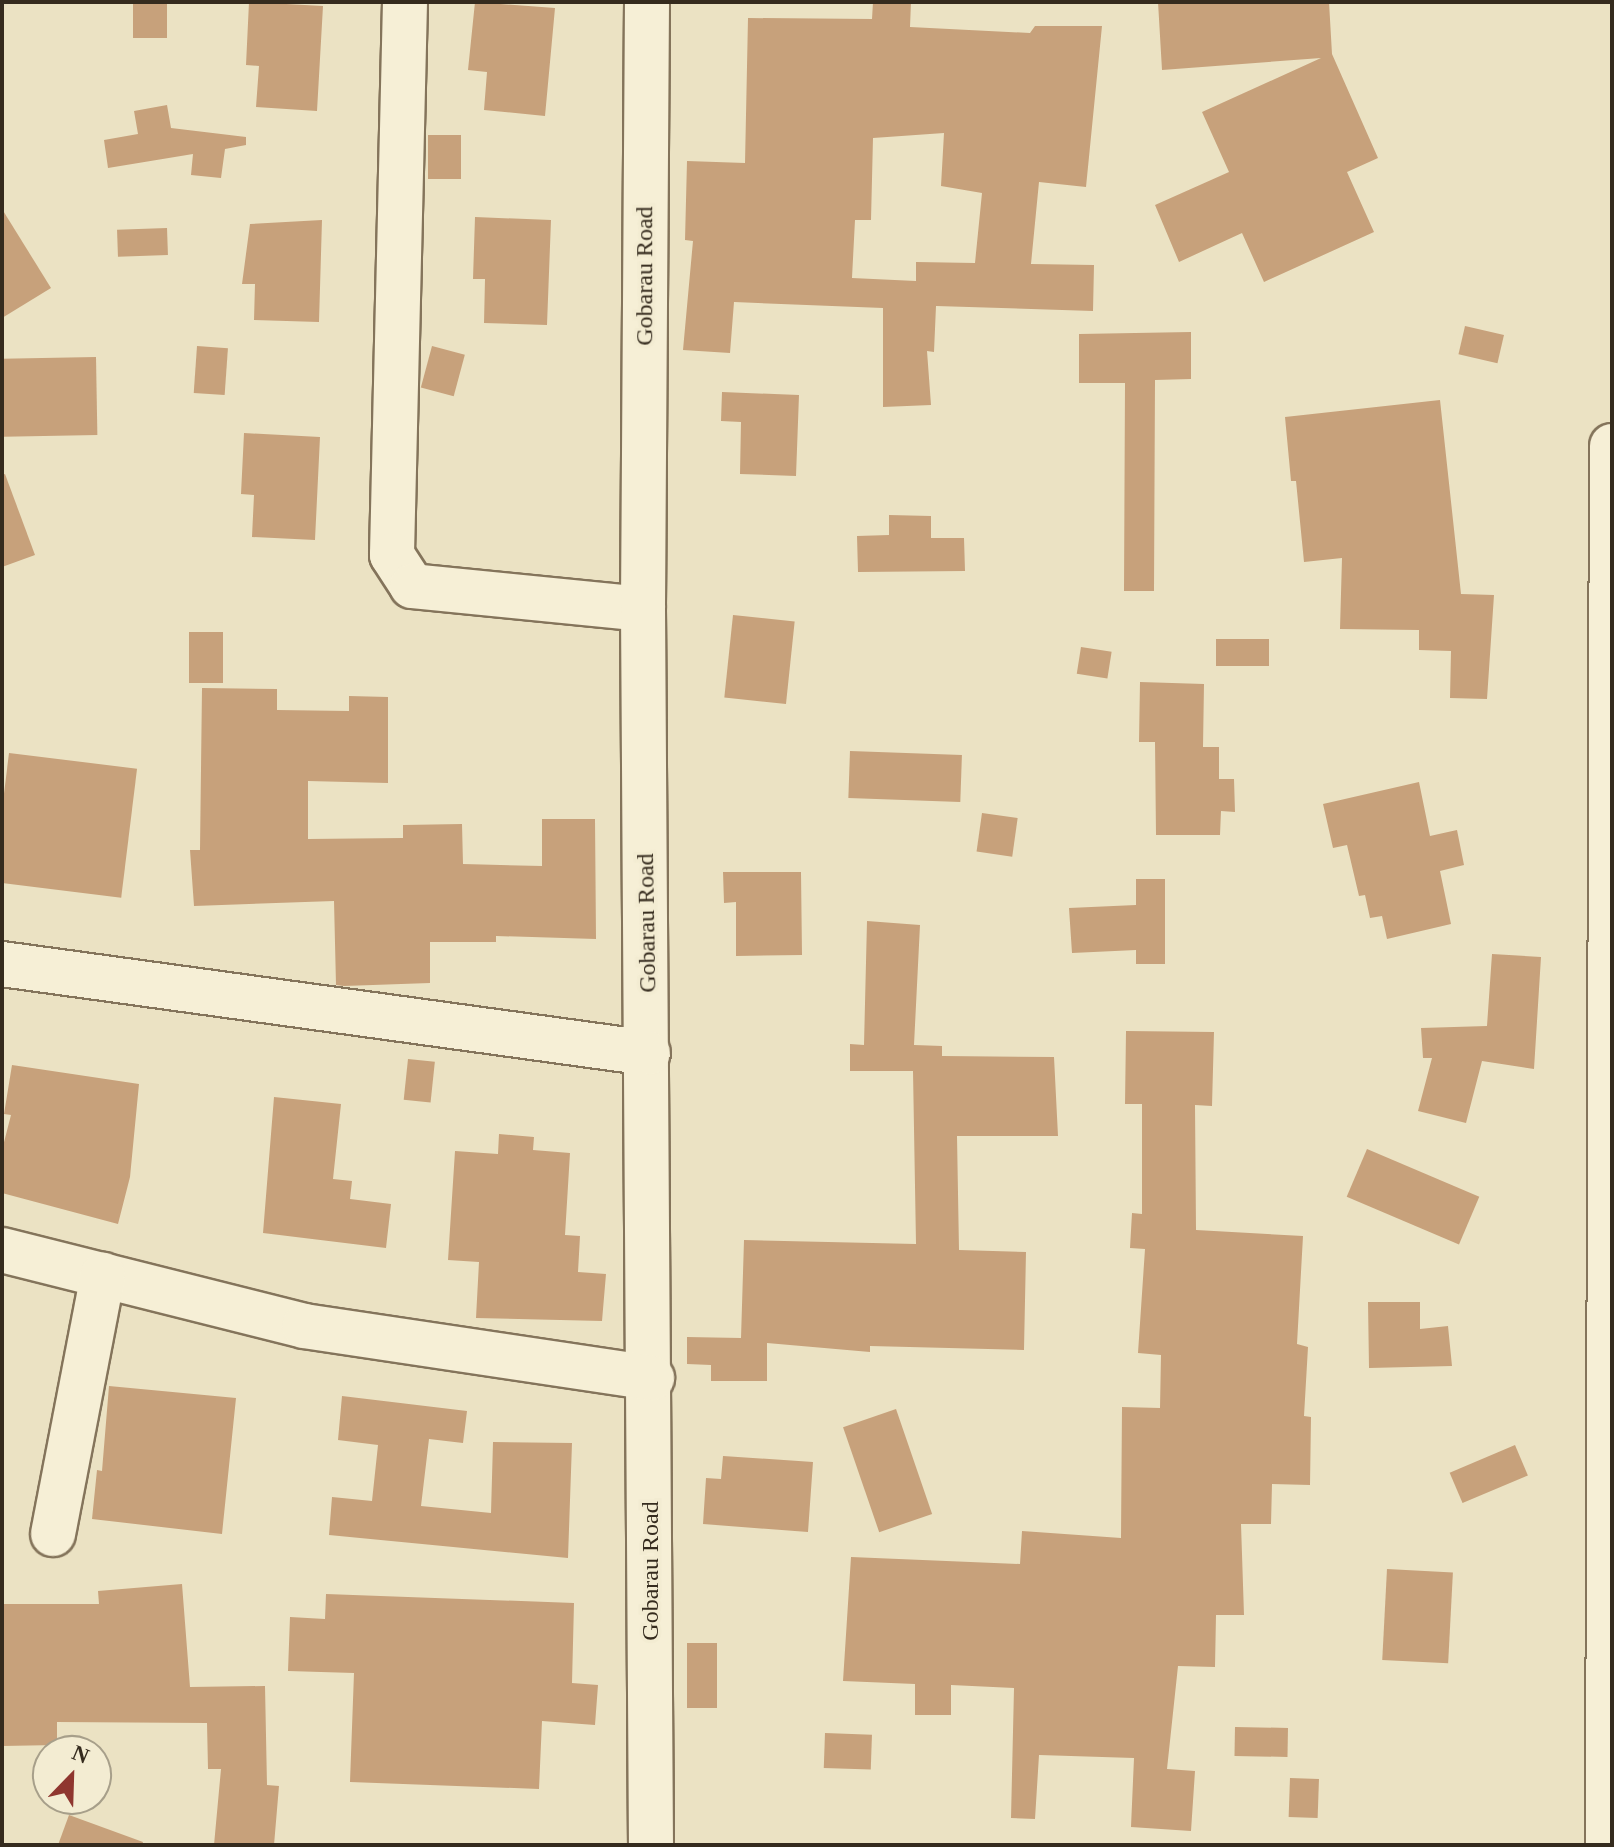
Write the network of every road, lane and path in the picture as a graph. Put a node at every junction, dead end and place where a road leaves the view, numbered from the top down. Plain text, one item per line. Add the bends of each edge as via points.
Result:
1 (405, 2) edge
2 (647, 2) edge
3 (1612, 446) edge
4 (643, 609) junction
5 (2, 964) edge
6 (648, 1053) junction
7 (2, 1250) edge
8 (103, 1275) junction
9 (652, 1378) junction
10 (53, 1534) dead end
11 (651, 1845) edge
12 (1608, 1845) edge

1 - 4 street via 392,555 412,586
2 - 4 street, Gobarau Road
3 - 12 street
4 - 6 street, Gobarau Road
5 - 6 street
6 - 9 street, Gobarau Road
7 - 8 street
8 - 9 street via 304,1326
8 - 10 street
9 - 11 street, Gobarau Road

